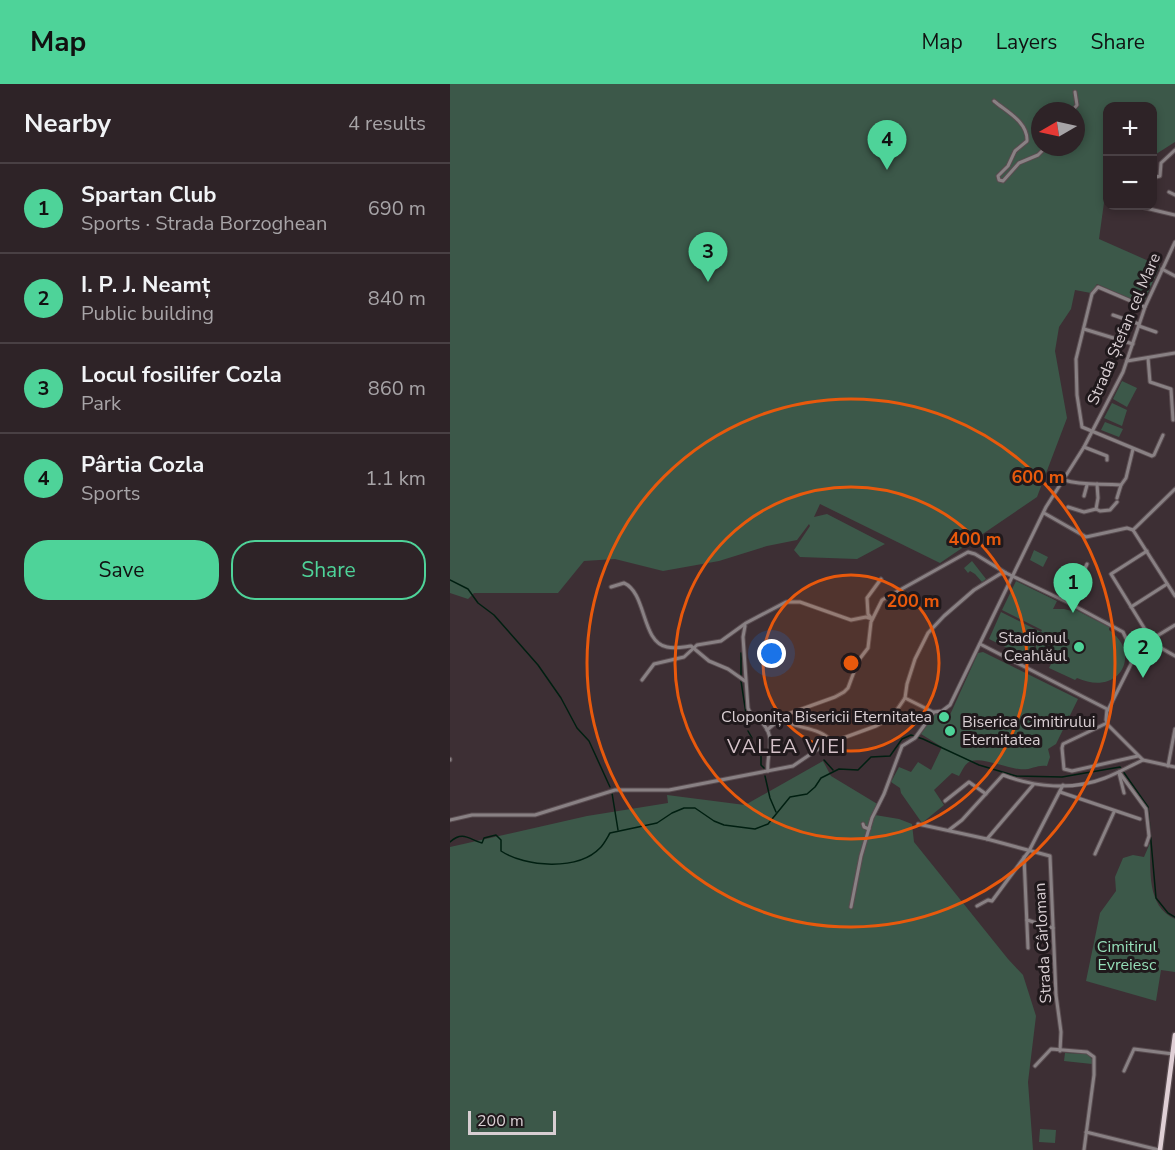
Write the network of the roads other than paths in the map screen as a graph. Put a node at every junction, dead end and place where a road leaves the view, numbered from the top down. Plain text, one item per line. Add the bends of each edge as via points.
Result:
1 (1075, 92) dead end
2 (994, 101) dead end
3 (1077, 102) edge
4 (1175, 150) edge
5 (1036, 156) edge
6 (1157, 177) edge
7 (1169, 192) dead end
8 (1175, 195) edge
9 (1154, 210) edge
10 (1175, 215) edge
11 (1175, 242) edge
12 (1169, 256) junction
13 (1175, 258) edge
14 (1162, 269) junction
15 (1175, 276) edge
16 (1145, 307) junction
17 (1113, 315) dead end
18 (1139, 325) junction
19 (1084, 329) junction
20 (1156, 332) dead end
21 (1133, 344) junction
22 (1175, 353) edge
23 (1148, 358) junction
24 (1127, 361) junction
25 (1173, 420) dead end
26 (1092, 432) junction
27 (1163, 435) dead end
28 (1084, 447) junction
29 (1134, 449) junction
30 (1107, 459) dead end
31 (1064, 480) junction
32 (1097, 484) junction
33 (1088, 485) junction
34 (1120, 485) junction
35 (1175, 489) edge
36 (1084, 496) dead end
37 (1098, 498) junction
38 (1103, 500) dead end
39 (1068, 507) dead end
40 (1095, 509) junction
41 (1044, 513) junction
42 (1133, 530) junction
43 (1147, 551) junction
44 (1087, 564) dead end
45 (1006, 573) junction
46 (1013, 576) junction
47 (881, 579) dead end
48 (1167, 584) junction
49 (611, 587) dead end
50 (1175, 596) edge
51 (1069, 603) junction
52 (1131, 607) junction
53 (872, 619) junction
54 (745, 624) junction
55 (1175, 625) edge
56 (1152, 639) junction
57 (980, 644) junction
58 (694, 648) junction
59 (1175, 656) edge
60 (642, 680) dead end
61 (745, 681) junction
62 (905, 698) junction
63 (1108, 710) junction
64 (934, 712) junction
65 (786, 722) dead end
66 (1107, 723) junction
67 (1175, 729) edge
68 (767, 730) junction
69 (832, 742) junction
70 (1138, 756) junction
71 (1143, 760) junction
72 (1168, 766) junction
73 (1175, 767) edge
74 (1120, 771) junction
75 (768, 772) junction
76 (1033, 785) junction
77 (1063, 786) junction
78 (1060, 792) junction
79 (1124, 793) dead end
80 (986, 794) junction
81 (945, 801) dead end
82 (1115, 811) junction
83 (1140, 819) dead end
84 (450, 820) edge
85 (863, 824) dead end
86 (918, 824) dead end
87 (869, 829) junction
88 (949, 831) junction
89 (987, 839) junction
90 (1146, 845) dead end
91 (1029, 851) junction
92 (1095, 854) dead end
93 (1024, 857) junction
94 (977, 906) dead end
95 (851, 907) dead end
96 (1028, 920) junction
97 (1053, 928) junction
98 (1028, 948) dead end
99 (1175, 1035) edge
100 (1060, 1051) junction
101 (1173, 1054) junction
102 (1035, 1066) dead end
103 (1124, 1071) dead end
104 (1086, 1132) junction
105 (1084, 1150) edge
106 (1160, 1150) edge

1 - 3 street
2 - 5 street via 1022,124 1027,137 998,176 999,180 1019,163
4 - 6 street via 1161,163
7 - 8 street
9 - 10 street
11 - 12 street, Strada Ștefan cel Mare
12 - 13 street
12 - 14 street, Strada Ștefan cel Mare
14 - 15 street
14 - 16 street, Strada Ștefan cel Mare
16 - 18 street, Strada Ștefan cel Mare
16 - 19 street via 1098,287 1092,294
17 - 18 street
18 - 20 street
18 - 21 street, Strada Ștefan cel Mare
19 - 21 street
19 - 26 street via 1076,359 1077,395 1082,427
21 - 24 street, Strada Ștefan cel Mare
22 - 23 street
23 - 24 street
23 - 25 street via 1150,382 1171,389
24 - 26 street, Strada Ștefan cel Mare
26 - 28 street, Strada Ștefan cel Mare
26 - 29 street
27 - 29 street via 1155,455
28 - 30 street
28 - 31 street, Strada Ștefan cel Mare
29 - 34 street via 1126,478
31 - 33 street
31 - 41 street, Strada Ștefan cel Mare
32 - 33 street
32 - 34 street
32 - 37 street
33 - 36 street
34 - 40 street via 1110,510
35 - 42 street
37 - 38 street
37 - 40 street
39 - 40 street via 1084,512
41 - 42 street via 1086,537 1126,528
41 - 46 street, Strada Ștefan cel Mare
42 - 43 street
43 - 48 street
43 - 52 street via 1111,574
44 - 51 street
45 - 46 street
45 - 53 street via 968,552 887,596
45 - 62 street via 974,590 928,633 915,660
46 - 51 street
46 - 57 street, Strada Ștefan cel Mare
47 - 53 street via 867,598
48 - 50 street
48 - 52 street
49 - 58 street via 624,583 630,586 660,645
51 - 63 street via 1119,629 1130,645 1130,671
52 - 56 street
53 - 54 street via 851,620 791,602
53 - 68 street via 868,648 858,661 848,688 835,697 785,715
54 - 58 street via 721,641
54 - 61 street
55 - 56 street
56 - 59 street
57 - 63 street
57 - 64 street, Strada Ștefan cel Mare via 950,705
58 - 60 street via 684,657 654,664
58 - 61 street
61 - 68 street via 749,712
62 - 64 street
62 - 69 street via 888,720
63 - 66 street
64 - 87 street, Strada Ștefan cel Mare via 915,738 902,746
65 - 69 street via 818,731
66 - 70 street
66 - 70 street via 1063,744 1064,769 1072,771
67 - 72 street
68 - 75 street via 771,745
69 - 75 street via 793,766
70 - 71 street
71 - 72 street
71 - 74 street
72 - 73 street
74 - 77 street via 1096,781
74 - 79 street
74 - 90 street via 1146,809
75 - 84 street via 669,790 615,790 535,815 470,815
76 - 77 street
76 - 80 street via 1003,775
76 - 89 street
77 - 78 street
78 - 82 street
78 - 91 street
80 - 81 street via 969,782
80 - 88 street
82 - 83 street
82 - 92 street
85 - 87 street
86 - 88 street
87 - 95 street, Strada Ștefan cel Mare
88 - 89 street
89 - 91 street
91 - 93 street
91 - 97 street, Strada Cârloman via 1052,858
93 - 94 street via 992,901
93 - 96 street
96 - 97 street
96 - 98 street
97 - 100 street, Strada Cârloman
99 - 101 main road
100 - 102 street via 1048,1050
100 - 104 street via 1087,1052 1094,1057
101 - 103 street via 1134,1049
101 - 106 main road
104 - 105 street
104 - 106 street

